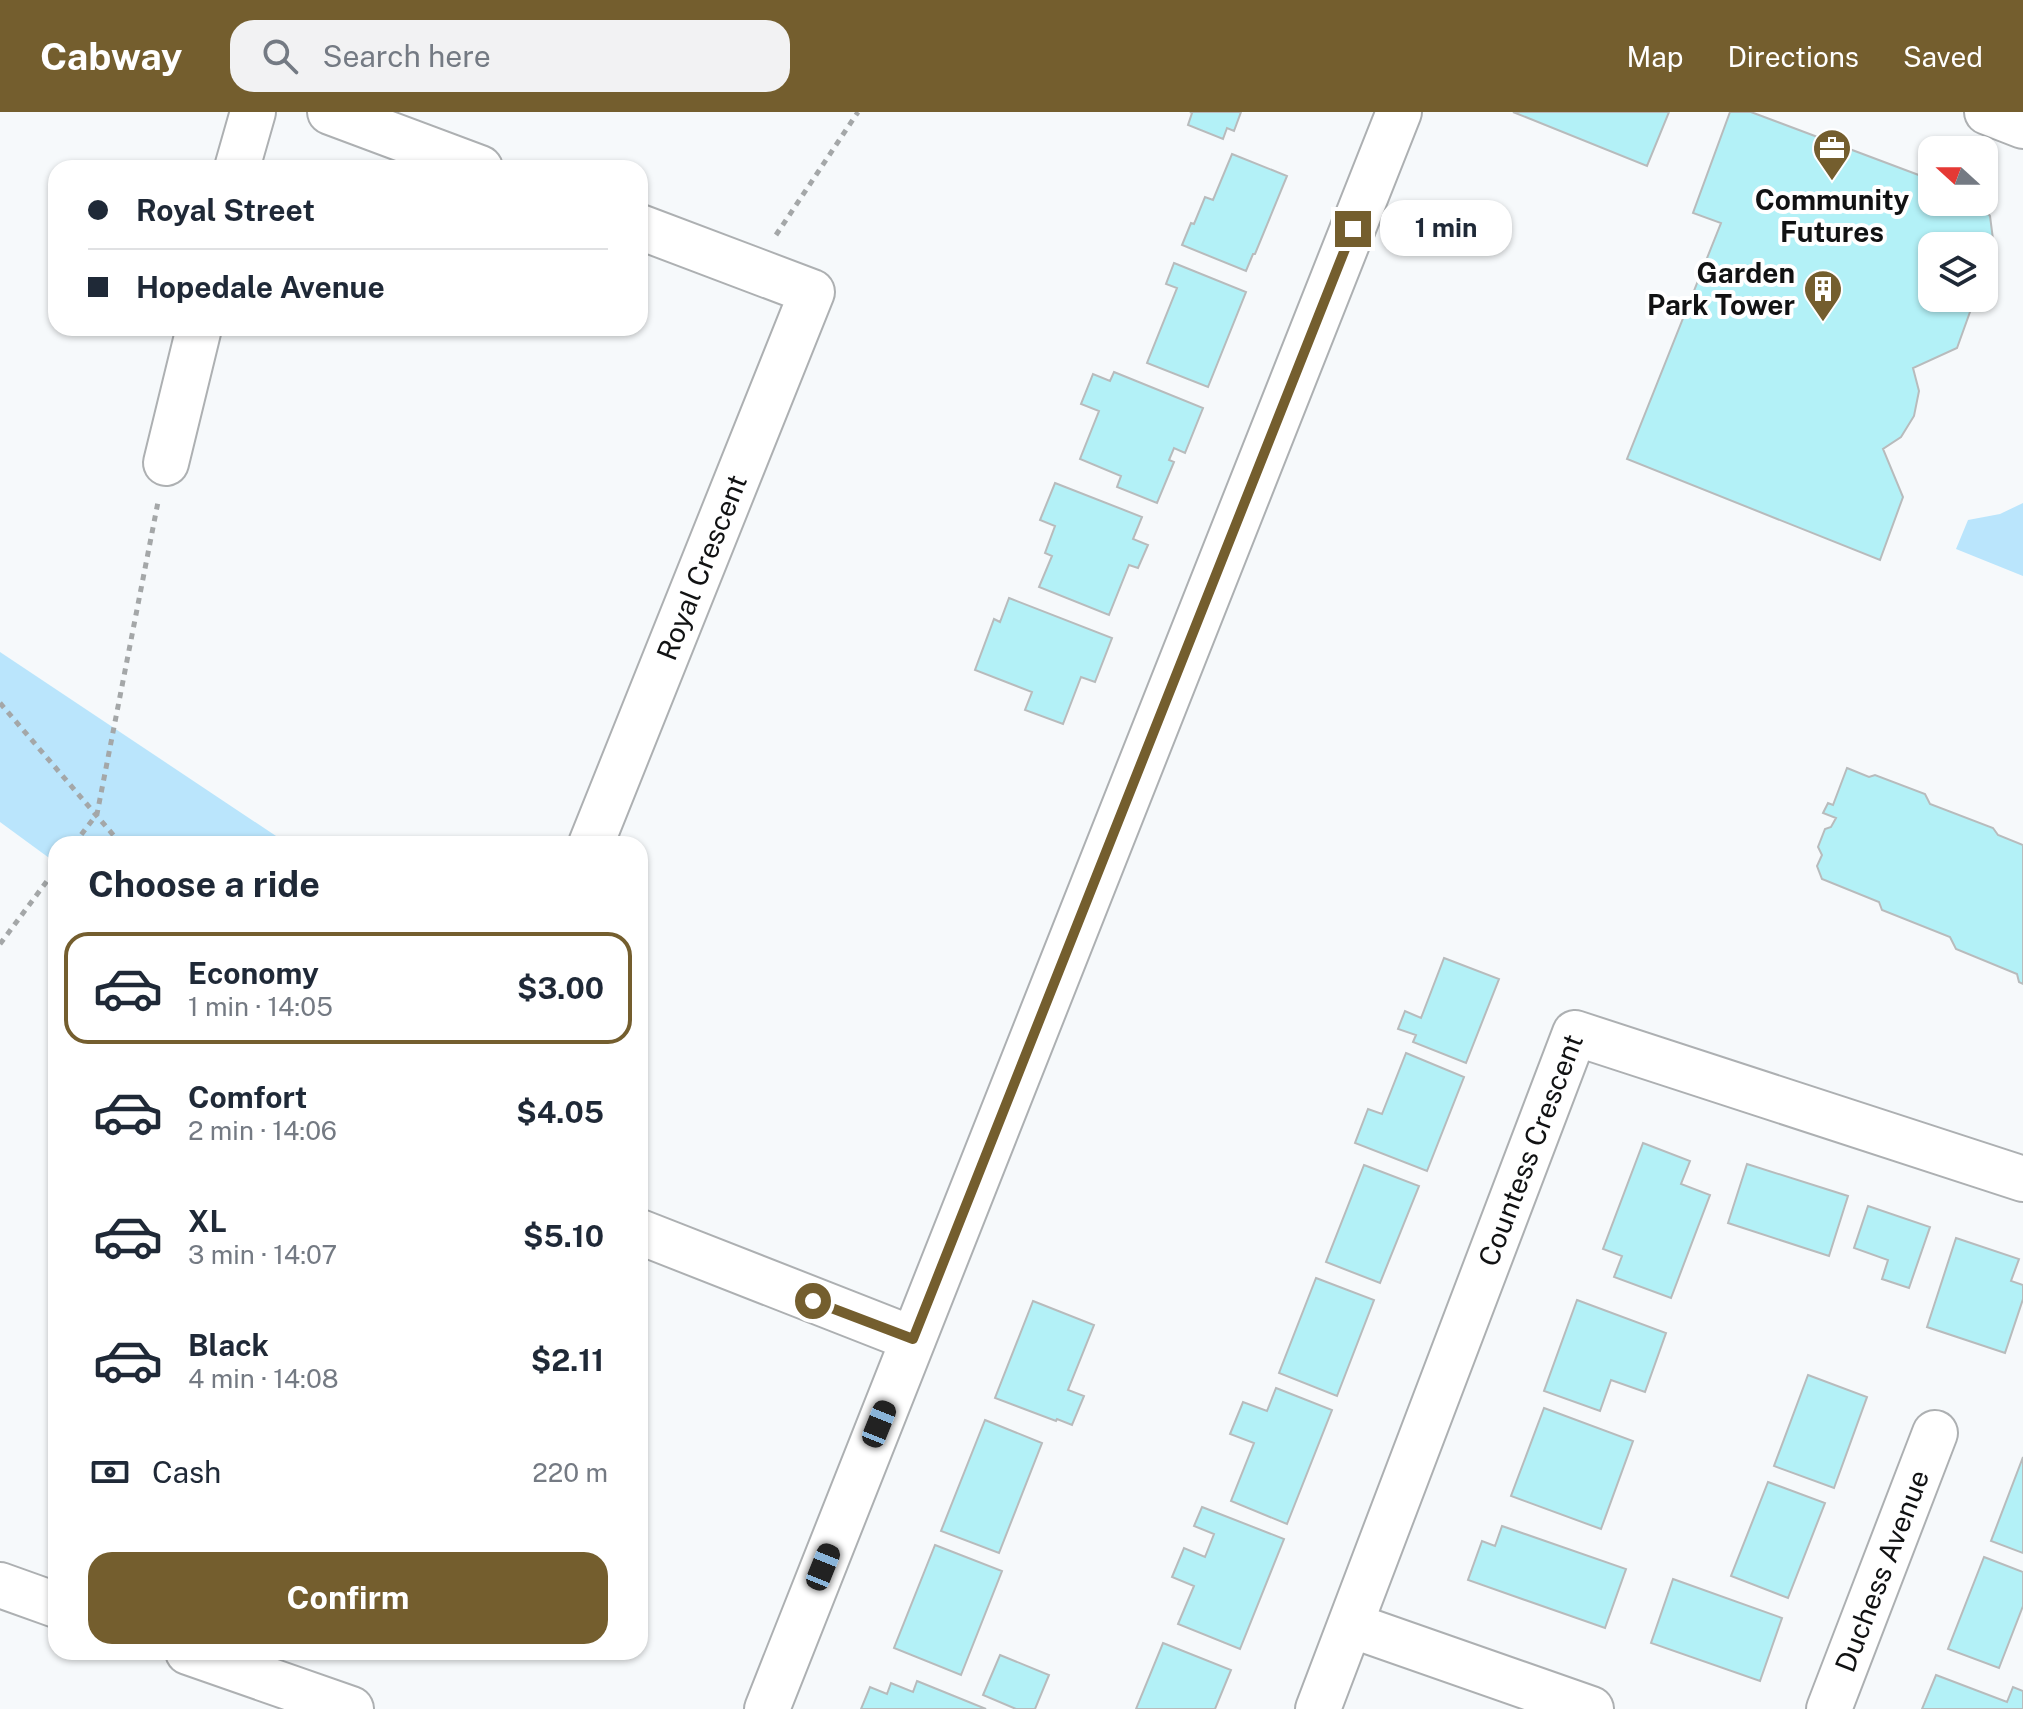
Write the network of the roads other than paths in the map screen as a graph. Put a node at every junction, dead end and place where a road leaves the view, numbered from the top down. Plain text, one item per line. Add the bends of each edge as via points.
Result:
1 (253, 112) edge
2 (330, 112) edge
3 (1399, 112) edge
4 (1987, 112) edge
5 (2023, 126) edge
6 (239, 160) edge
7 (459, 160) edge
8 (648, 230) edge
9 (197, 336) edge
10 (166, 463) road end
11 (594, 836) edge
12 (2023, 1179) edge
13 (648, 1235) edge
14 (913, 1339) junction
15 (1935, 1433) dead end
16 (0, 1585) edge
17 (48, 1602) edge
18 (1351, 1625) junction
19 (211, 1660) edge
20 (351, 1709) edge
21 (767, 1709) edge
22 (1318, 1709) edge
23 (1591, 1709) edge
24 (1829, 1709) edge

1 - 6 street
2 - 7 street
3 - 14 street
4 - 5 street
8 - 11 street, Royal Crescent via 812,292
9 - 10 street
12 - 18 street, Countess Crescent via 1575,1033
13 - 14 street
14 - 21 street
15 - 24 street, Duchess Avenue
16 - 17 street
18 - 22 street, Countess Crescent
18 - 23 street
19 - 20 street

